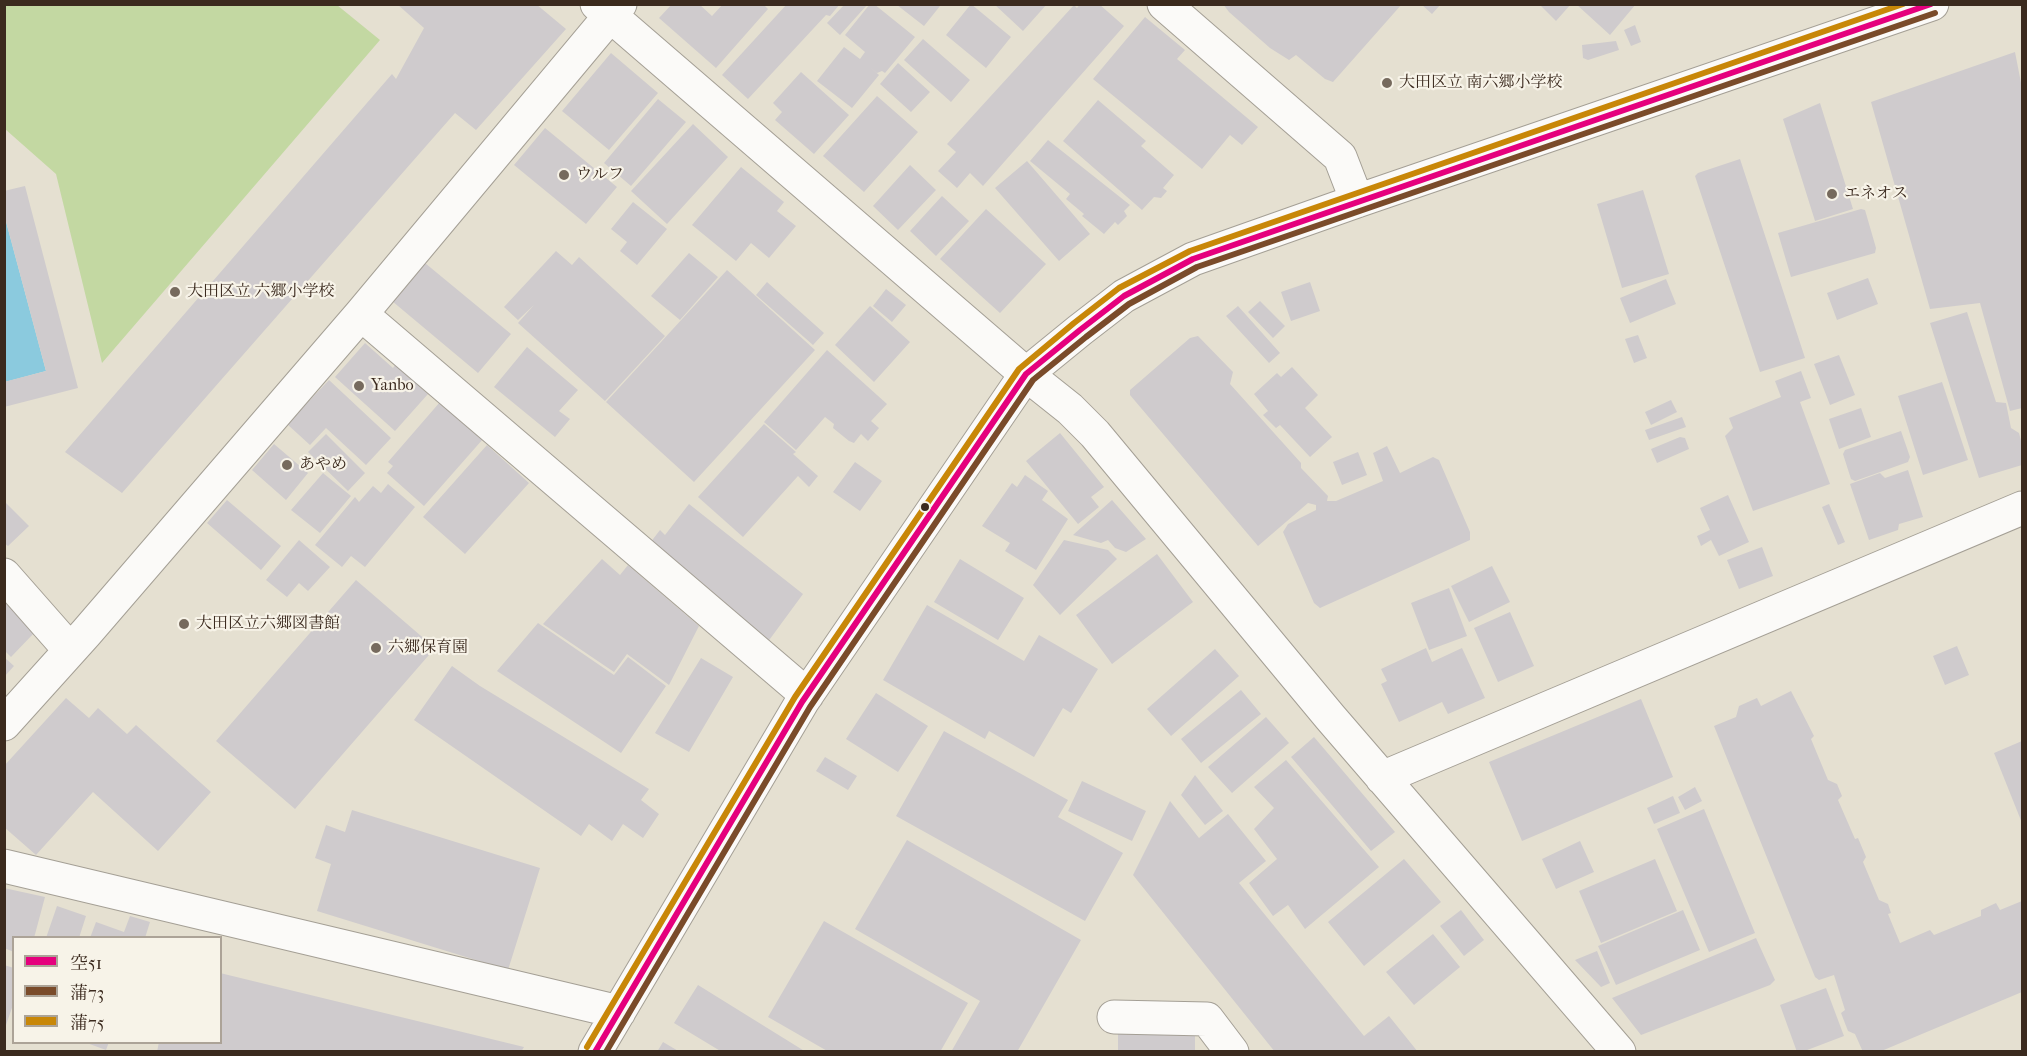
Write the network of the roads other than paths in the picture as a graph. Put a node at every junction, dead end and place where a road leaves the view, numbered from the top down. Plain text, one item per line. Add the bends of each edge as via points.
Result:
1 (1164, 4) edge
2 (1932, 4) edge
3 (609, 8) edge
4 (1357, 201) junction
5 (361, 314) junction
6 (1026, 374) junction
7 (2022, 508) edge
8 (4, 575) edge
9 (70, 650) junction
10 (807, 695) junction
11 (4, 724) edge
12 (1382, 778) junction
13 (4, 866) edge
14 (619, 1012) junction
15 (1114, 1017) dead end
16 (595, 1052) edge
17 (1232, 1052) edge
18 (1619, 1052) edge

1 - 4 street via 1340,157
2 - 4 street
3 - 5 street
3 - 6 street
4 - 6 street via 1193,259 1124,296
5 - 9 street
5 - 10 street
6 - 10 street
6 - 12 street via 1095,434
7 - 12 street
8 - 9 street
9 - 11 street
10 - 14 street
12 - 18 street
13 - 14 street
14 - 16 street
15 - 17 street via 1207,1019

